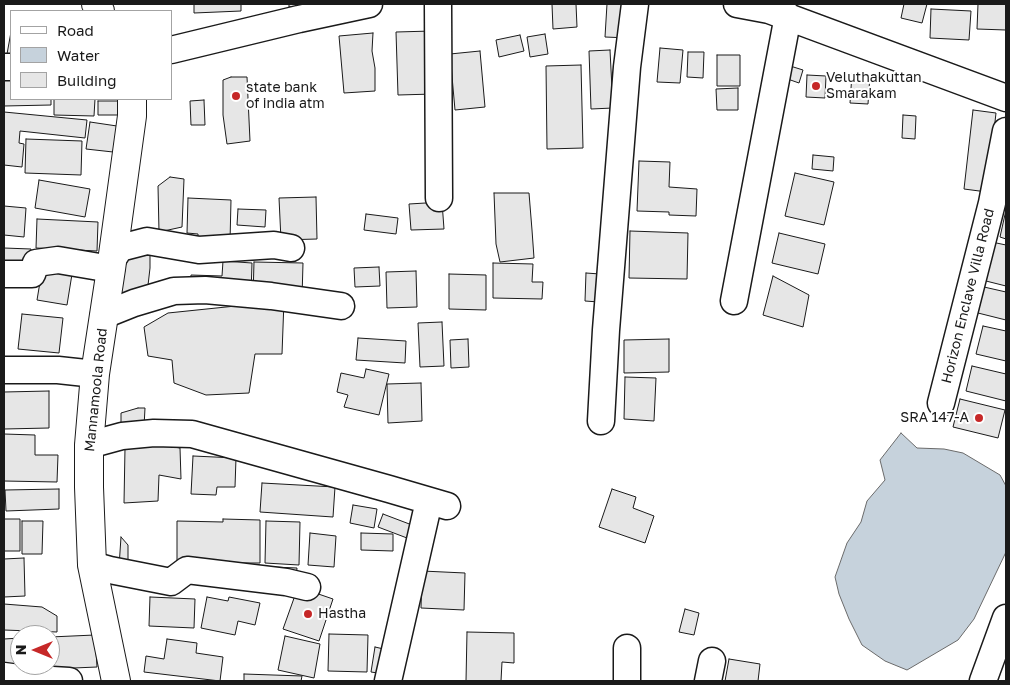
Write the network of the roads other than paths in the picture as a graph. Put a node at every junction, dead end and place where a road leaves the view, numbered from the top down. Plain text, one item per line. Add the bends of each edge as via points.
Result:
1 (369, 4) edge
2 (438, 4) edge
3 (635, 4) edge
4 (736, 4) edge
5 (788, 16) junction
6 (172, 50) edge
7 (1006, 98) edge
8 (132, 100) edge
9 (1006, 131) edge
10 (439, 198) dead end
11 (291, 248) dead end
12 (112, 264) junction
13 (4, 274) edge
14 (734, 301) dead end
15 (341, 306) dead end
16 (104, 315) junction
17 (4, 370) edge
18 (95, 374) junction
19 (941, 403) dead end
20 (601, 421) dead end
21 (89, 445) junction
22 (92, 565) junction
23 (307, 587) dead end
24 (1006, 618) edge
25 (626, 648) dead end
26 (4, 676) edge
27 (69, 681) edge
28 (116, 681) edge
29 (388, 681) edge
30 (627, 681) edge
31 (983, 681) edge

1 - 6 street
2 - 10 street
3 - 20 street via 626,68
4 - 5 street
5 - 7 street
5 - 14 street
8 - 12 main road, Mannamoola Road
9 - 19 street, Horizon Enclave Villa Road via 992,204
11 - 12 street via 274,245 199,250 147,241 120,248
12 - 13 street via 58,260 36,263 32,274
12 - 16 main road, Mannamoola Road
15 - 16 street via 271,296 182,290
16 - 18 main road, Mannamoola Road
17 - 18 street
18 - 21 main road, Mannamoola Road
21 - 22 main road, Mannamoola Road
21 - 29 street via 122,436 192,434 438,504
22 - 23 street via 171,582 187,570
22 - 28 main road, Mannamoola Road
24 - 31 street
25 - 30 street
26 - 27 street

